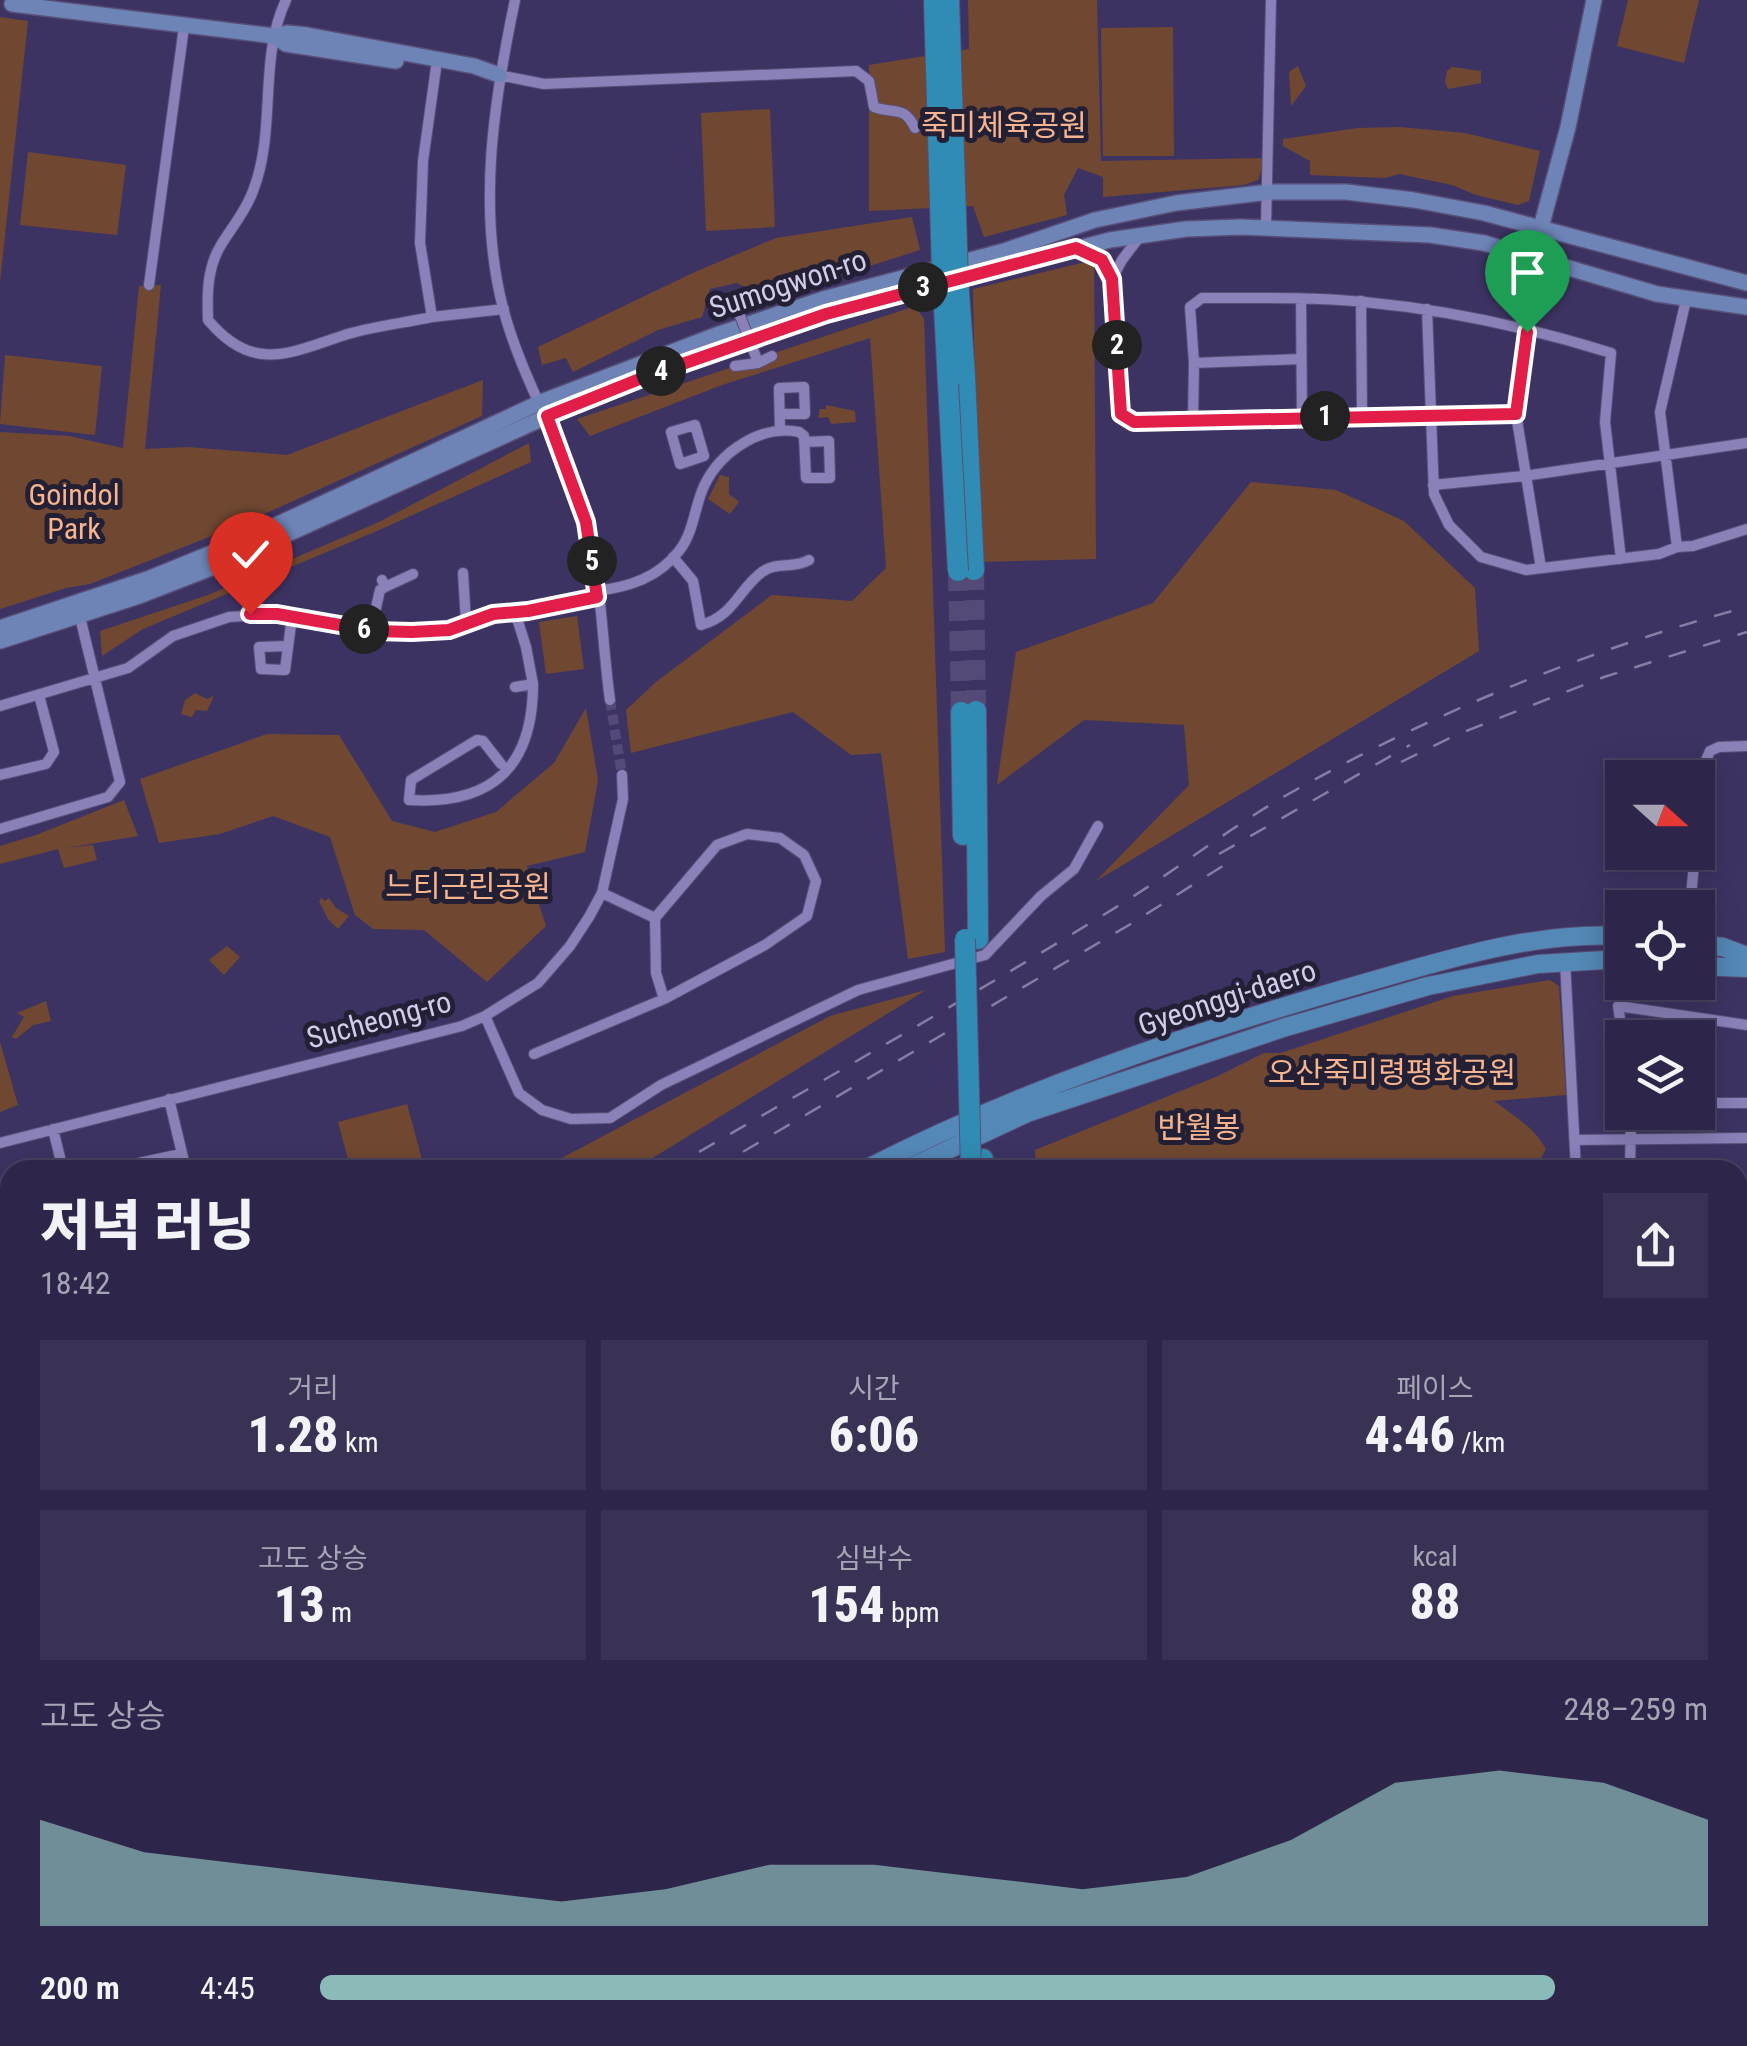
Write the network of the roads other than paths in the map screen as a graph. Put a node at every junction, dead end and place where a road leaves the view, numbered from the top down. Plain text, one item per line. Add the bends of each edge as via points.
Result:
1 (286, 0) edge
2 (515, 0) edge
3 (934, 0) edge
4 (950, 0) edge
5 (1270, 0) edge
6 (1594, 0) edge
7 (12, 4) dead end
8 (184, 26) junction
9 (274, 36) junction
10 (436, 68) junction
11 (499, 76) junction
12 (915, 128) dead end
13 (1269, 192) junction
14 (1266, 226) junction
15 (1542, 228) junction
16 (1141, 236) junction
17 (1076, 248) junction
18 (1533, 257) junction
19 (1112, 279) junction
20 (1747, 284) edge
21 (149, 285) dead end
22 (1301, 299) junction
23 (1686, 300) junction
24 (754, 302) dead end
25 (1360, 302) junction
26 (737, 305) junction
27 (1747, 307) edge
28 (504, 309) junction
29 (1427, 310) junction
30 (718, 314) dead end
31 (432, 317) junction
32 (1527, 332) junction
33 (772, 356) dead end
34 (1300, 359) junction
35 (757, 360) junction
36 (1194, 363) junction
37 (735, 366) dead end
38 (544, 409) junction
39 (780, 414) dead end
40 (1429, 414) junction
41 (1516, 414) junction
42 (1362, 415) junction
43 (1302, 417) junction
44 (1193, 420) junction
45 (780, 431) junction
46 (804, 442) dead end
47 (1747, 443) edge
48 (704, 456) dead end
49 (1666, 456) junction
50 (1609, 462) junction
51 (716, 468) junction
52 (1524, 476) junction
53 (1433, 485) junction
54 (1747, 529) edge
55 (1677, 547) junction
56 (674, 557) junction
57 (1620, 558) junction
58 (809, 560) dead end
59 (1541, 568) junction
60 (463, 572) dead end
61 (413, 574) dead end
62 (597, 594) junction
63 (514, 612) junction
64 (292, 616) junction
65 (80, 617) junction
66 (466, 622) junction
67 (0, 628) edge
68 (371, 630) junction
69 (0, 641) edge
70 (288, 646) dead end
71 (96, 678) junction
72 (532, 684) junction
73 (515, 686) dead end
74 (39, 695) junction
75 (610, 700) tunnel mouth
76 (0, 706) edge
77 (968, 711) tunnel mouth
78 (1747, 746) edge
79 (1706, 760) edge
80 (501, 764) dead end
81 (0, 775) edge
82 (622, 775) tunnel mouth
83 (1098, 826) dead end
84 (0, 829) edge
85 (602, 893) junction
86 (655, 918) junction
87 (1605, 937) edge
88 (1715, 946) edge
89 (1715, 947) edge
90 (1747, 947) edge
91 (1747, 956) edge
92 (1605, 960) edge
93 (1565, 962) junction
94 (1715, 968) edge
95 (1747, 968) edge
96 (1719, 969) junction
97 (1747, 979) edge
98 (664, 999) junction
99 (485, 1016) junction
100 (1620, 1020) edge
101 (1713, 1020) edge
102 (1715, 1020) edge
103 (1747, 1025) edge
104 (534, 1054) dead end
105 (169, 1100) junction
106 (1715, 1103) edge
107 (1747, 1103) edge
108 (53, 1129) junction
109 (1629, 1130) edge
110 (1628, 1138) junction
111 (1747, 1138) edge
112 (1575, 1140) junction
113 (0, 1143) edge
114 (182, 1154) junction
115 (60, 1160) edge
116 (154, 1160) edge
117 (184, 1160) edge
118 (886, 1160) edge
119 (926, 1160) edge
120 (979, 1160) edge
121 (1576, 1160) edge
122 (1629, 1160) edge

1 - 9 street
2 - 11 street
3 - 4 highway, bridge via 942,269 966,570
5 - 13 street
6 - 15 street
7 - 8 street
8 - 9 street
8 - 21 street
9 - 10 street via 286,44
9 - 11 street via 334,39
9 - 31 street via 262,158 253,191 213,265 208,320 238,348 269,356
10 - 11 street
10 - 31 street via 420,243
11 - 12 street via 544,84 856,72 869,81 874,107 901,111
11 - 28 street via 490,195
13 - 14 street
13 - 15 street, Sumogwon-ro via 1414,200
13 - 38 street, Sumogwon-ro via 1095,220 788,310 632,366
14 - 16 street, Sumogwon-ro
14 - 18 street, Sumogwon-ro via 1430,235
15 - 18 street
15 - 20 street, Sumogwon-ro
16 - 17 street, Sumogwon-ro
16 - 19 street
17 - 19 street via 1102,260
17 - 38 street, Sumogwon-ro via 826,314
18 - 23 street, Sumogwon-ro
19 - 44 street via 1121,414 1134,422
22 - 25 street
22 - 34 street
22 - 36 street via 1202,298 1190,307
23 - 27 street, Sumogwon-ro
23 - 49 street via 1660,412
24 - 26 street
25 - 29 street
25 - 42 street
26 - 30 street
26 - 35 street, bridge
28 - 31 street
28 - 38 street
29 - 32 street
29 - 40 street
32 - 41 street
32 - 50 street via 1611,353
33 - 35 street
34 - 36 street
34 - 43 street
35 - 37 street
36 - 44 street
38 - 62 street via 586,522
38 - 65 street, Sumogwon-ro via 237,557
38 - 67 street, Sumogwon-ro via 150,578
39 - 45 street
40 - 41 street
40 - 42 street
40 - 53 street
41 - 52 street
42 - 43 street
43 - 44 street
45 - 46 street via 799,432
45 - 51 street via 742,444
47 - 49 street
48 - 51 street
49 - 50 street
49 - 55 street
50 - 52 street
50 - 57 street
51 - 56 street
52 - 53 street
52 - 59 street
53 - 59 street via 1449,525 1481,557
54 - 55 street
55 - 57 street
56 - 58 street via 693,580 701,625 725,613 768,568
56 - 62 street via 640,581
57 - 59 street
60 - 66 street
61 - 68 street via 384,584
62 - 63 street
62 - 75 street
63 - 66 street
63 - 72 street
64 - 68 street
64 - 70 street
64 - 71 street via 212,621 174,636 128,668
65 - 69 street, Sumogwon-ro
65 - 71 street
66 - 68 street via 449,630
71 - 74 street
71 - 84 street via 120,782 108,797
72 - 73 street
72 - 80 street via 532,715 519,758 498,781 470,794 409,800 410,780 477,740
74 - 76 street
74 - 81 street via 52,759
77 - 120 highway
78 - 79 street via 1719,747
82 - 85 street, Sucheong-ro
83 - 99 street via 1074,869 984,955 858,990 661,1085 610,1118 571,1119 542,1110 520,1093
85 - 86 street
85 - 99 street, Sucheong-ro via 538,983
86 - 98 street via 656,973
86 - 98 street via 716,845 747,834 780,838 804,855 816,880 807,916
87 - 118 main road, Gyeonggi-daero via 1532,941 1291,1004 1037,1091
88 - 90 main road
89 - 91 main road
92 - 93 main road, Gyeonggi-daero
93 - 112 street
93 - 119 main road, Gyeonggi-daero via 1428,986 1210,1050 1027,1113
94 - 96 main road
95 - 96 main road
96 - 97 main road
98 - 104 street
99 - 105 street, Sucheong-ro
100 - 101 street via 1618,1006
102 - 103 street
105 - 108 street, Sucheong-ro
105 - 114 street
106 - 107 street
108 - 113 street, Sucheong-ro
108 - 115 street
109 - 110 street
110 - 111 street
110 - 112 street
110 - 122 street
112 - 121 street
114 - 116 street
114 - 117 street

